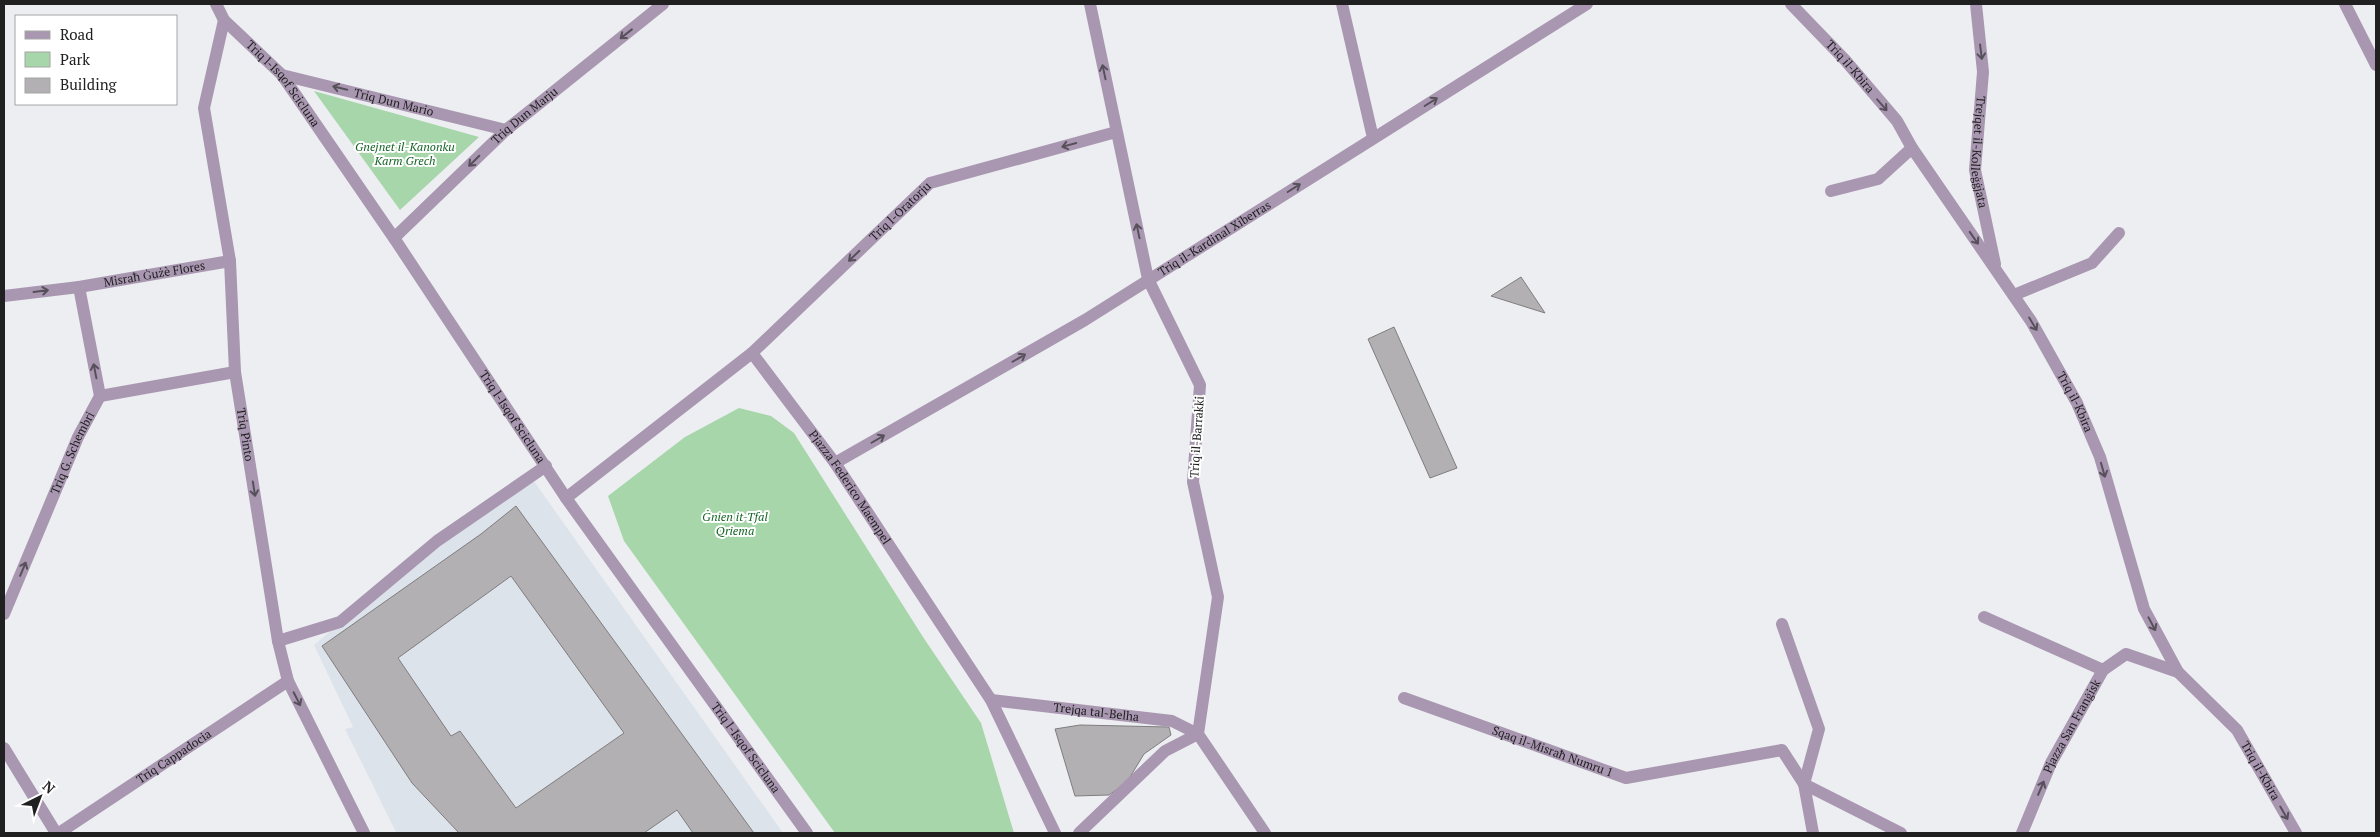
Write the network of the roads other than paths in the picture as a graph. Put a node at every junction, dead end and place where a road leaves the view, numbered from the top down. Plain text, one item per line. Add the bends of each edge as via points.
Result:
1 (216, 4) edge
2 (663, 4) edge
3 (1090, 4) edge
4 (1342, 4) edge
5 (1587, 4) edge
6 (1791, 4) edge
7 (1976, 4) edge
8 (2346, 4) edge
9 (224, 20) junction
10 (2376, 65) edge
11 (282, 75) junction
12 (506, 130) junction
13 (1116, 132) junction
14 (1373, 138) junction
15 (1912, 148) junction
16 (1831, 191) dead end
17 (2120, 234) dead end
18 (394, 238) junction
19 (230, 261) junction
20 (1996, 269) junction
21 (1148, 279) junction
22 (79, 287) junction
23 (2014, 295) junction
24 (4, 296) edge
25 (752, 354) junction
26 (236, 372) junction
27 (100, 396) junction
28 (835, 463) junction
29 (546, 466) junction
30 (566, 498) junction
31 (4, 614) edge
32 (1984, 617) dead end
33 (1782, 624) dead end
34 (278, 641) junction
35 (2103, 670) junction
36 (2178, 672) junction
37 (288, 681) junction
38 (1404, 698) dead end
39 (991, 700) junction
40 (1198, 734) junction
41 (4, 748) edge
42 (1804, 784) junction
43 (58, 833) edge
44 (364, 833) edge
45 (807, 833) edge
46 (1055, 833) edge
47 (1079, 833) edge
48 (1265, 833) edge
49 (1812, 833) edge
50 (1901, 833) edge
51 (2022, 833) edge
52 (2296, 833) edge

1 - 9 street, Triq l-Isqof Scicluna
2 -> 12 street, Triq Dun Marju
13 -> 3 street, Triq il-Barrakki
4 - 14 street
14 -> 5 street, Triq il-Kardinal Xiberras
6 -> 15 street, Triq il-Kbira via 1897,121
7 -> 20 street, Trejqet il-Kolleġġjata via 1983,72 1975,170
8 - 10 street
9 - 11 street, Triq l-Isqof Scicluna
9 - 19 street, Triq Pinto via 204,108
12 -> 11 street, Triq Dun Mario
11 - 18 street, Triq l-Isqof Scicluna
12 -> 18 street, Triq Dun Marju
21 -> 13 street, Triq il-Barrakki
13 -> 25 street, Triq l-Oratorju via 930,183
21 -> 14 street, Triq il-Kardinal Xiberras
15 - 16 street via 1878,179
15 -> 20 street, Triq il-Kbira
17 - 23 street via 2092,262
18 - 29 street, Triq l-Isqof Scicluna
19 - 22 street, Misraħ Ġużè Flores
19 - 26 street, Triq Pinto
20 - 23 street, Triq il-Kbira
28 -> 21 street, Triq il-Kardinal Xiberras via 1085,320
21 - 40 street, Triq il-Barrakki via 1200,386 1193,482 1218,597
24 -> 22 street, Misraħ Ġużè Flores
27 -> 22 street, Triq G. Schembri
23 -> 36 street, Triq il-Kbira via 2077,403 2100,457 2144,609
25 - 28 street, Pjazza Federico Maempel
25 - 30 street
26 - 27 street
26 -> 34 street, Triq Pinto
31 -> 27 street, Triq G. Schembri via 78,437
28 - 39 street, Pjazza Federico Maempel
29 - 30 street, Triq l-Isqof Scicluna
29 - 34 street via 437,541 340,622
30 - 45 street, Triq l-Isqof Scicluna
32 - 35 street
33 - 42 street via 1819,729
34 - 37 street, Triq Pinto
35 - 36 street, Pjazza San Franġisk via 2126,654
51 -> 35 street, Pjazza San Franġisk via 2051,763
36 -> 52 street, Triq il-Kbira via 2237,730
37 - 43 street, Triq Cappadocia
37 -> 44 street, Triq Pinto
38 - 42 street, Sqaq il-Misraħ Numru 1 via 1626,778 1782,750
39 - 40 street, Trejqa tal-Belha via 1172,721
39 - 46 street, Pjazza Federico Maempel
40 - 47 street via 1165,751
40 - 48 street
41 - 43 street
42 - 49 street
42 - 50 street

